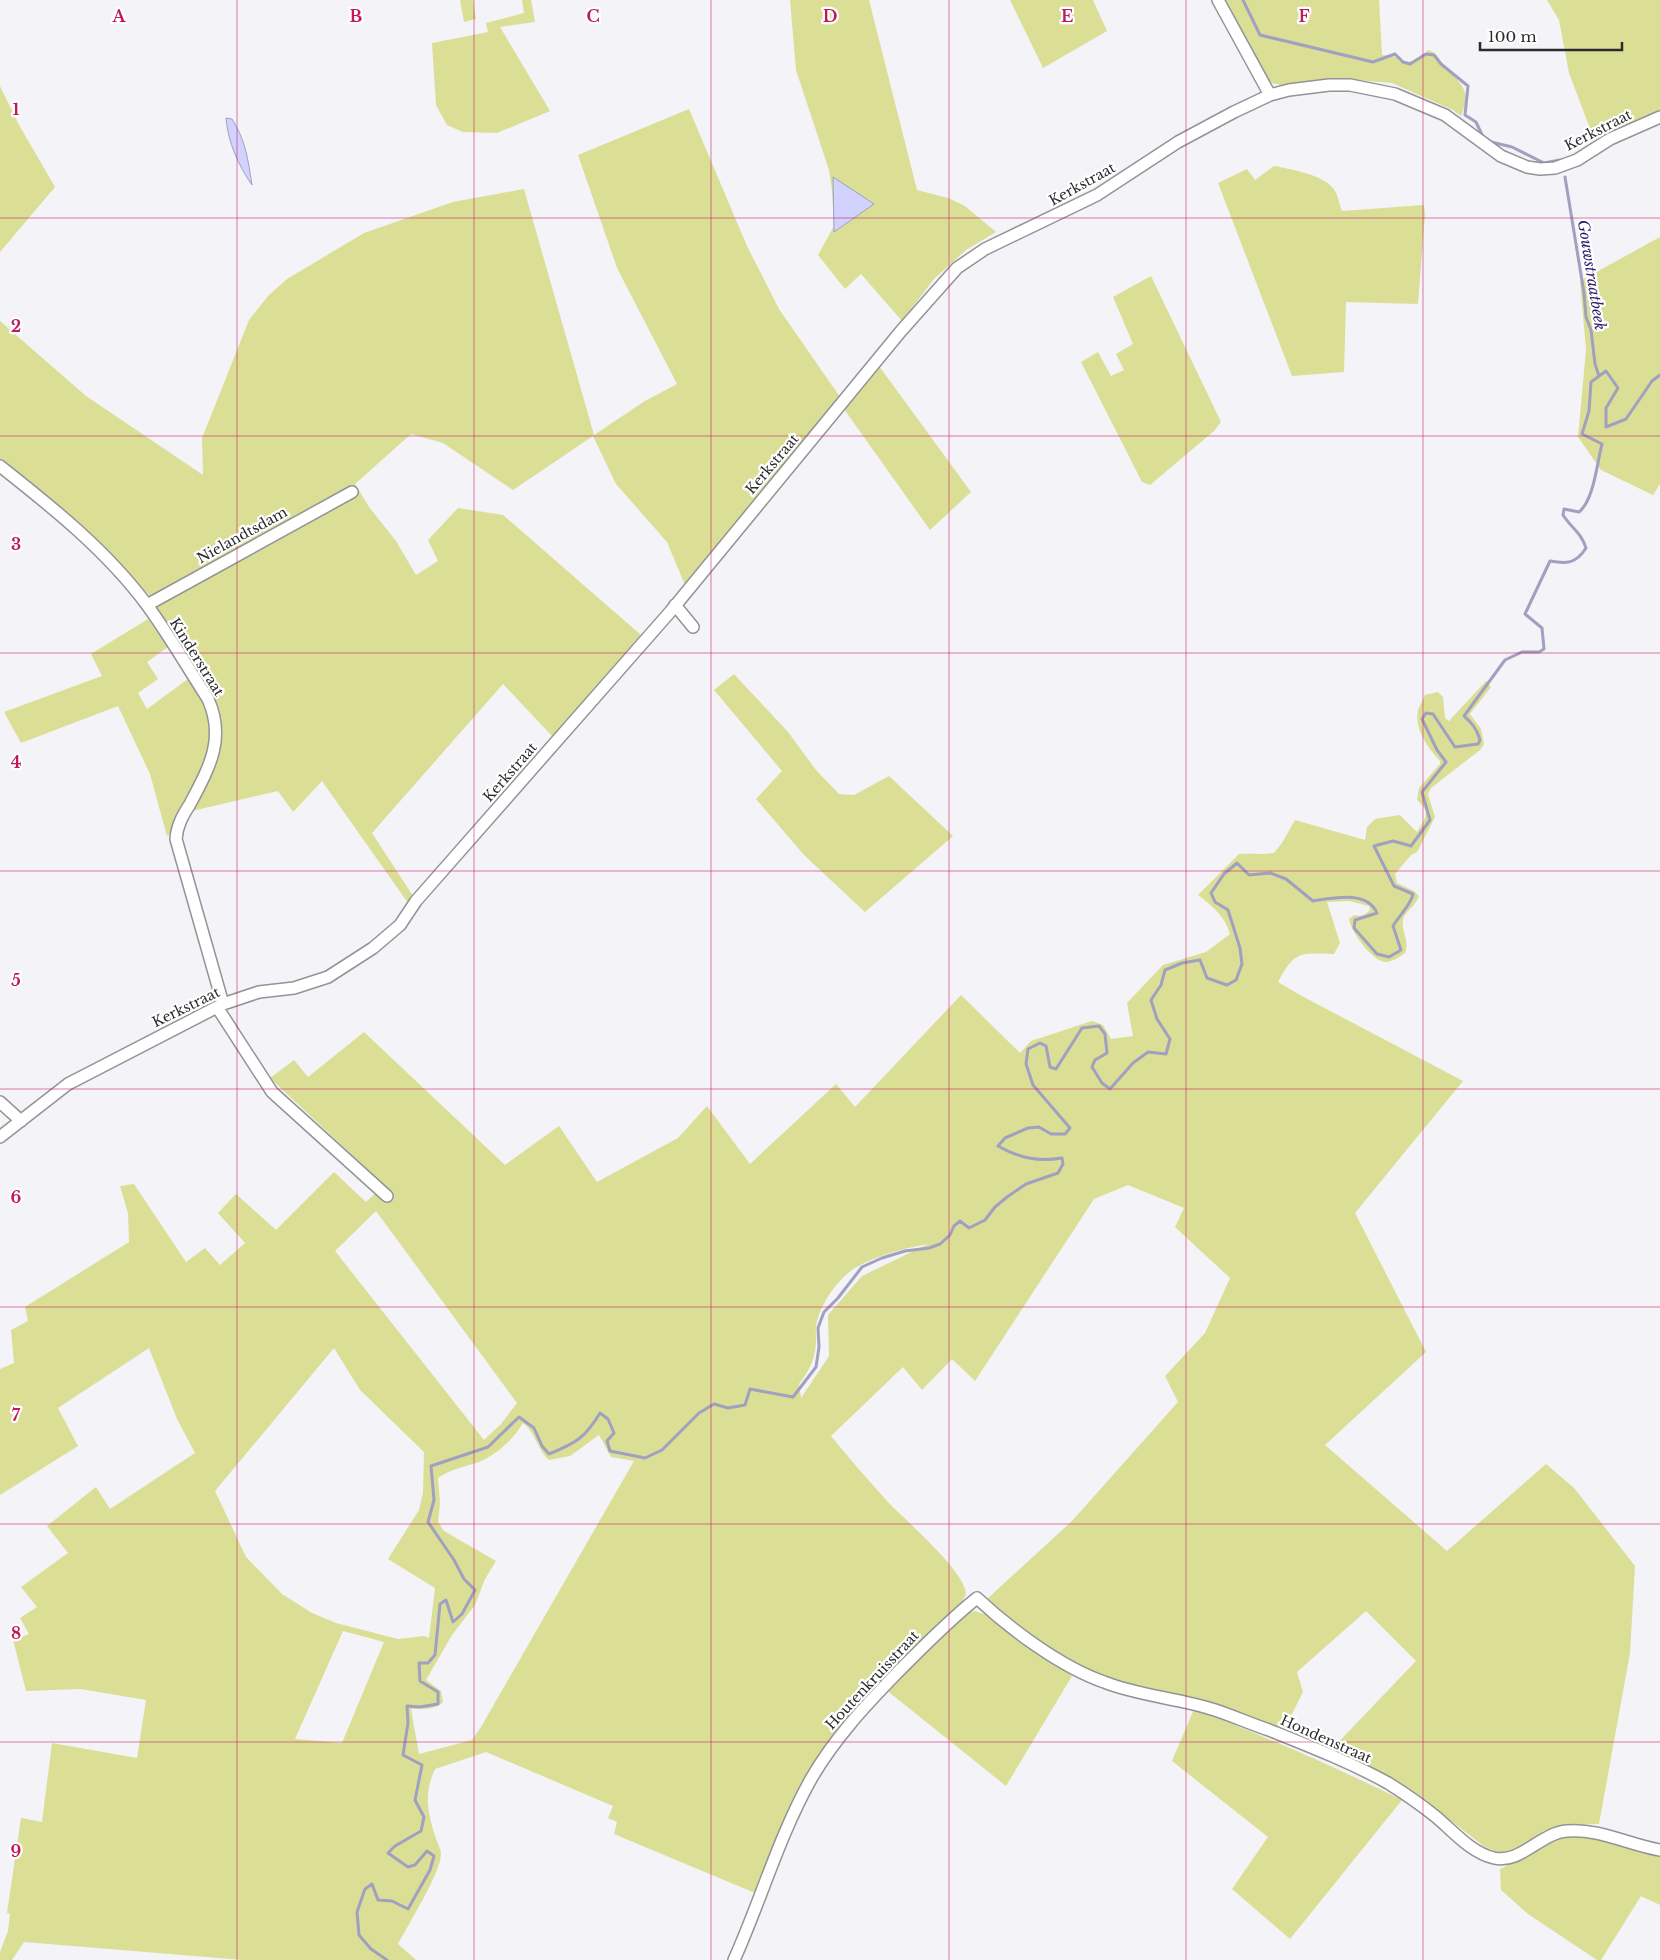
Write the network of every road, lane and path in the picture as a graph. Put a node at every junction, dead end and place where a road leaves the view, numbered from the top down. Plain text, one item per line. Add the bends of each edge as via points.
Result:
1 (1218, 0) edge
2 (1270, 95) junction
3 (1660, 117) edge
4 (0, 466) edge
5 (352, 492) dead end
6 (147, 605) junction
7 (675, 606) junction
8 (693, 627) dead end
9 (220, 1005) junction
10 (0, 1102) edge
11 (21, 1122) junction
12 (0, 1137) edge
13 (387, 1196) dead end
14 (977, 1598) joint
15 (1660, 1850) edge
16 (734, 1960) edge

1 - 2 street
2 - 3 street, Kerkstraat via 1329,85 1350,85 1395,94 1445,115 1501,156 1540,169 1555,168 1577,160 1610,139
2 - 7 street, Kerkstraat via 1178,142 1097,196 985,249 957,268 901,331
4 - 6 street, Kinderstraat via 104,556
5 - 6 street, Nielandtsdam
6 - 9 street, Kinderstraat via 208,699 216,722 209,768 178,824 176,839
7 - 8 street
7 - 9 street, Kerkstraat via 416,901 400,925 373,948 328,977 294,988 259,992
9 - 11 street, Kerkstraat via 68,1084
9 - 13 street, Kinderstraat via 272,1092
10 - 11 street
11 - 12 street, Kerkstraat
14 - 15 street, Hondenstraat via 1030,1641 1069,1666 1103,1682 1215,1710 1318,1749 1386,1783 1410,1797 1491,1858 1513,1857 1548,1836 1575,1830
14 - 16 street, Houtenkruisstraat via 952,1618 867,1703 821,1762 789,1826

